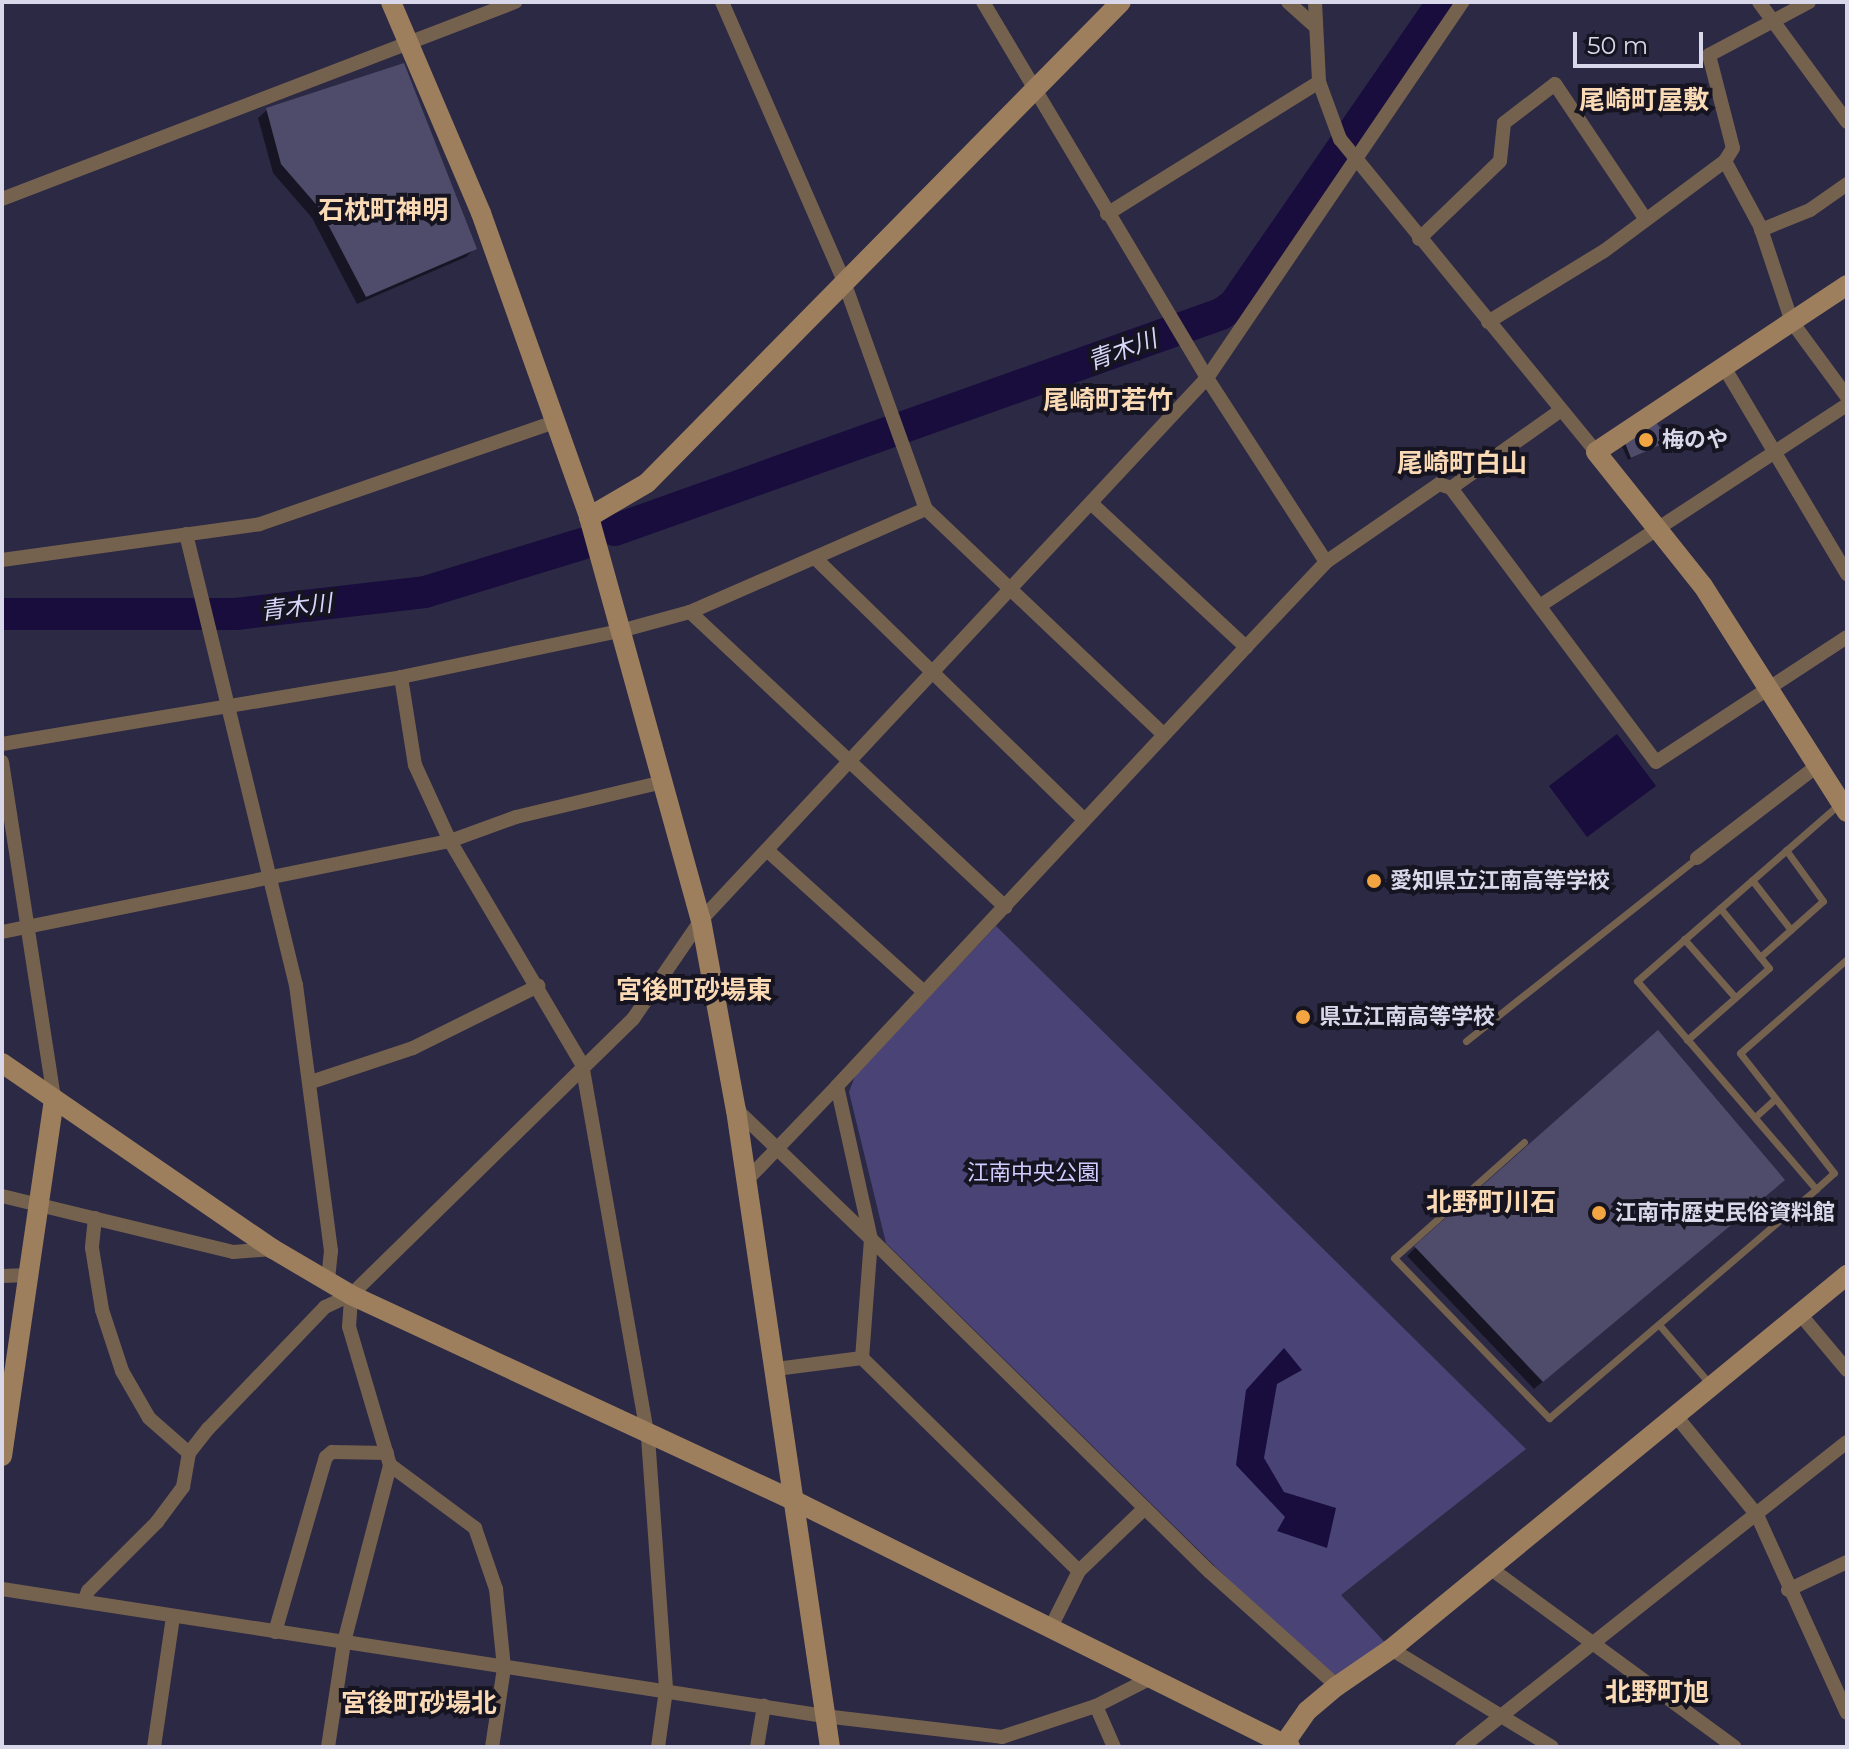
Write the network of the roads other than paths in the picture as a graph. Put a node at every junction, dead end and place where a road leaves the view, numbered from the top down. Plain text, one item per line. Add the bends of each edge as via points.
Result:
1 (391, 2) edge
2 (515, 2) edge
3 (722, 2) edge
4 (983, 2) edge
5 (1121, 2) edge
6 (1288, 2) edge
7 (1315, 2) edge
8 (1463, 2) edge
9 (1759, 2) edge
10 (1809, 2) edge
11 (1773, 21) junction
12 (1315, 26) junction
13 (408, 46) junction
14 (1319, 82) junction
15 (1035, 87) junction
16 (1847, 122) edge
17 (1352, 158) junction
18 (1725, 161) junction
19 (1847, 184) edge
20 (2, 199) edge
21 (1107, 214) junction
22 (1644, 217) junction
23 (1761, 230) junction
24 (1419, 239) junction
25 (843, 279) junction
26 (1847, 285) edge
27 (1488, 322) junction
28 (1792, 322) junction
29 (1724, 367) junction
30 (1207, 378) junction
31 (1847, 397) edge
32 (1847, 405) edge
33 (1561, 410) junction
34 (555, 422) junction
35 (1596, 452) junction
36 (1776, 453) junction
37 (1451, 488) junction
38 (1091, 503) junction
39 (926, 509) junction
40 (589, 517) junction
41 (1659, 530) junction
42 (186, 534) junction
43 (815, 558) junction
44 (2, 560) edge
45 (1326, 562) junction
46 (1847, 574) edge
47 (1010, 590) junction
48 (1541, 605) junction
49 (690, 612) junction
50 (624, 630) junction
51 (1847, 637) edge
52 (1246, 647) junction
53 (931, 676) junction
54 (401, 677) junction
55 (1771, 687) junction
56 (226, 706) junction
57 (1163, 734) junction
58 (2, 744) edge
59 (2, 762) edge
60 (852, 763) junction
61 (1818, 765) junction
62 (663, 782) junction
63 (1844, 807) edge
64 (1084, 820) junction
65 (450, 841) junction
66 (1786, 850) junction
67 (768, 851) junction
68 (1697, 858) joint
69 (270, 879) junction
70 (1752, 880) junction
71 (1005, 907) junction
72 (1720, 908) junction
73 (701, 920) junction
74 (27, 927) junction
75 (1791, 930) junction
76 (2, 932) edge
77 (1684, 939) junction
78 (1760, 957) junction
79 (1847, 959) edge
80 (538, 986) junction
81 (923, 991) junction
82 (1735, 997) junction
83 (1687, 1040) junction
84 (1466, 1041) dead end
85 (2, 1063) edge
86 (582, 1064) junction
87 (311, 1082) junction
88 (837, 1086) junction
89 (54, 1099) junction
90 (1775, 1099) junction
91 (736, 1110) junction
92 (1755, 1117) junction
93 (1524, 1142) dead end
94 (776, 1149) junction
95 (746, 1181) junction
96 (1816, 1189) junction
97 (2, 1196) edge
98 (42, 1204) junction
99 (95, 1218) junction
100 (871, 1239) junction
101 (273, 1249) junction
102 (30, 1275) junction
103 (1847, 1275) edge
104 (2, 1276) edge
105 (328, 1282) junction
106 (351, 1295) junction
107 (1800, 1314) junction
108 (1661, 1327) junction
109 (862, 1358) junction
110 (776, 1369) junction
111 (1847, 1370) edge
112 (1711, 1386) junction
113 (1676, 1416) junction
114 (648, 1437) junction
115 (1847, 1442) edge
116 (189, 1453) junction
117 (2, 1456) edge
118 (388, 1459) junction
119 (795, 1501) junction
120 (1145, 1508) junction
121 (1757, 1515) junction
122 (1847, 1562) edge
123 (1490, 1568) junction
124 (1079, 1571) junction
125 (2, 1589) edge
126 (1788, 1590) junction
127 (84, 1601) junction
128 (173, 1616) junction
129 (1051, 1627) junction
130 (275, 1632) junction
131 (344, 1642) junction
132 (1596, 1645) junction
133 (1391, 1649) junction
134 (504, 1668) junction
135 (1153, 1677) junction
136 (1337, 1686) junction
137 (666, 1690) junction
138 (764, 1706) junction
139 (1096, 1706) junction
140 (1847, 1713) edge
141 (824, 1716) junction
142 (1503, 1718) junction
143 (1003, 1742) edge
144 (1287, 1746) edge
145 (154, 1747) edge
146 (328, 1747) edge
147 (492, 1747) edge
148 (658, 1747) edge
149 (757, 1747) edge
150 (830, 1747) edge
151 (1114, 1747) edge
152 (1462, 1747) edge
153 (1552, 1747) edge
154 (1735, 1747) edge

1 - 13 street
2 - 13 street
3 - 25 street
4 - 15 street
5 - 15 street
6 - 12 street
7 - 12 street
8 - 17 street
9 - 11 street
10 - 11 street
11 - 16 street
11 - 18 street via 1709,55 1733,148
12 - 14 street
13 - 20 street
13 - 34 street via 481,213
14 - 17 street
14 - 21 street
15 - 21 street
15 - 25 street
17 - 24 street
17 - 30 street
18 - 22 street
18 - 23 street
19 - 23 street via 1810,210
21 - 30 street
22 - 24 street via 1555,84 1504,123 1500,161
22 - 27 street via 1604,251
23 - 28 street
24 - 27 street
25 - 39 street
25 - 40 street via 647,483
26 - 28 street
27 - 33 street
28 - 29 street
28 - 31 street
29 - 35 street
29 - 36 street
30 - 38 street
30 - 45 street
32 - 36 street
33 - 35 street
33 - 37 street
34 - 40 street
34 - 42 street via 260,524
35 - 41 street
36 - 41 street
36 - 46 street
37 - 45 street via 1439,484
37 - 48 street
38 - 47 street
38 - 52 street
39 - 43 street
39 - 47 street
40 - 50 street
41 - 48 street
41 - 55 street
42 - 44 street
42 - 56 street
43 - 49 street
43 - 53 street
45 - 52 street
47 - 53 street
47 - 57 street
48 - 55 street via 1656,762
49 - 50 street
49 - 60 street
50 - 54 street
50 - 62 street
51 - 55 street
52 - 57 street
53 - 60 street
53 - 64 street
54 - 56 street
54 - 65 street via 415,765
55 - 61 street
56 - 58 street
56 - 69 street
57 - 64 street
59 - 74 street
60 - 67 street
60 - 71 street
61 - 63 street
61 - 68 street
62 - 65 street via 516,817
62 - 73 street
63 - 66 lane
64 - 71 street
65 - 69 street
65 - 80 street
66 - 70 lane
66 - 75 lane via 1823,901
67 - 73 street
67 - 81 street
68 - 84 lane
69 - 74 street
69 - 87 street via 296,985
70 - 72 lane
70 - 75 lane
71 - 81 street
72 - 77 lane
72 - 78 lane
73 - 86 street via 633,1019
73 - 91 street
74 - 76 street
74 - 89 street
75 - 78 lane
77 - 82 lane
77 - 83 lane via 1637,981
78 - 82 lane via 1769,968
79 - 90 lane via 1740,1053
80 - 86 street
80 - 87 street via 413,1048
81 - 88 street
82 - 83 lane
83 - 92 lane
85 - 89 street
86 - 106 street
86 - 114 street
87 - 105 street via 331,1251
88 - 94 street
88 - 100 street
89 - 98 street
89 - 101 street
90 - 92 lane
90 - 96 lane via 1834,1173
91 - 94 street
91 - 95 street
92 - 96 lane
93 - 108 lane via 1394,1258 1405,1274 1549,1418
94 - 95 street
94 - 100 street
95 - 110 street
96 - 108 lane
97 - 98 street
98 - 99 street
98 - 102 street
99 - 101 street via 233,1252
99 - 116 street via 92,1248 102,1310 122,1371 149,1418
100 - 109 street
100 - 120 street
101 - 105 street
102 - 104 street
102 - 117 street
103 - 107 street
105 - 106 street
106 - 114 street
106 - 116 street via 325,1307
106 - 118 street via 349,1327
107 - 111 street
107 - 112 street
108 - 112 lane
109 - 110 street
109 - 124 street
110 - 119 street
112 - 113 street
113 - 121 street
113 - 123 street
114 - 119 street
114 - 137 street
115 - 121 street
116 - 127 street via 183,1487
118 - 130 street via 332,1452 326,1457
118 - 131 street
118 - 134 street via 475,1528 496,1589
119 - 129 street
119 - 141 street
120 - 124 street
120 - 136 street
121 - 126 street
121 - 132 street
122 - 126 street
123 - 132 street
123 - 133 street
124 - 129 street
125 - 127 street
126 - 140 street
127 - 128 street
128 - 130 street
128 - 145 street
129 - 135 street
130 - 131 street
131 - 134 street
131 - 146 street
132 - 142 street
132 - 154 street
133 - 136 street
133 - 142 street
134 - 137 street
134 - 147 street
135 - 139 street
135 - 144 street
136 - 144 street via 1307,1711
137 - 138 street
137 - 148 street
138 - 141 street
138 - 149 street
139 - 143 street
139 - 151 street
141 - 143 street
141 - 150 street
142 - 152 street
142 - 153 street

